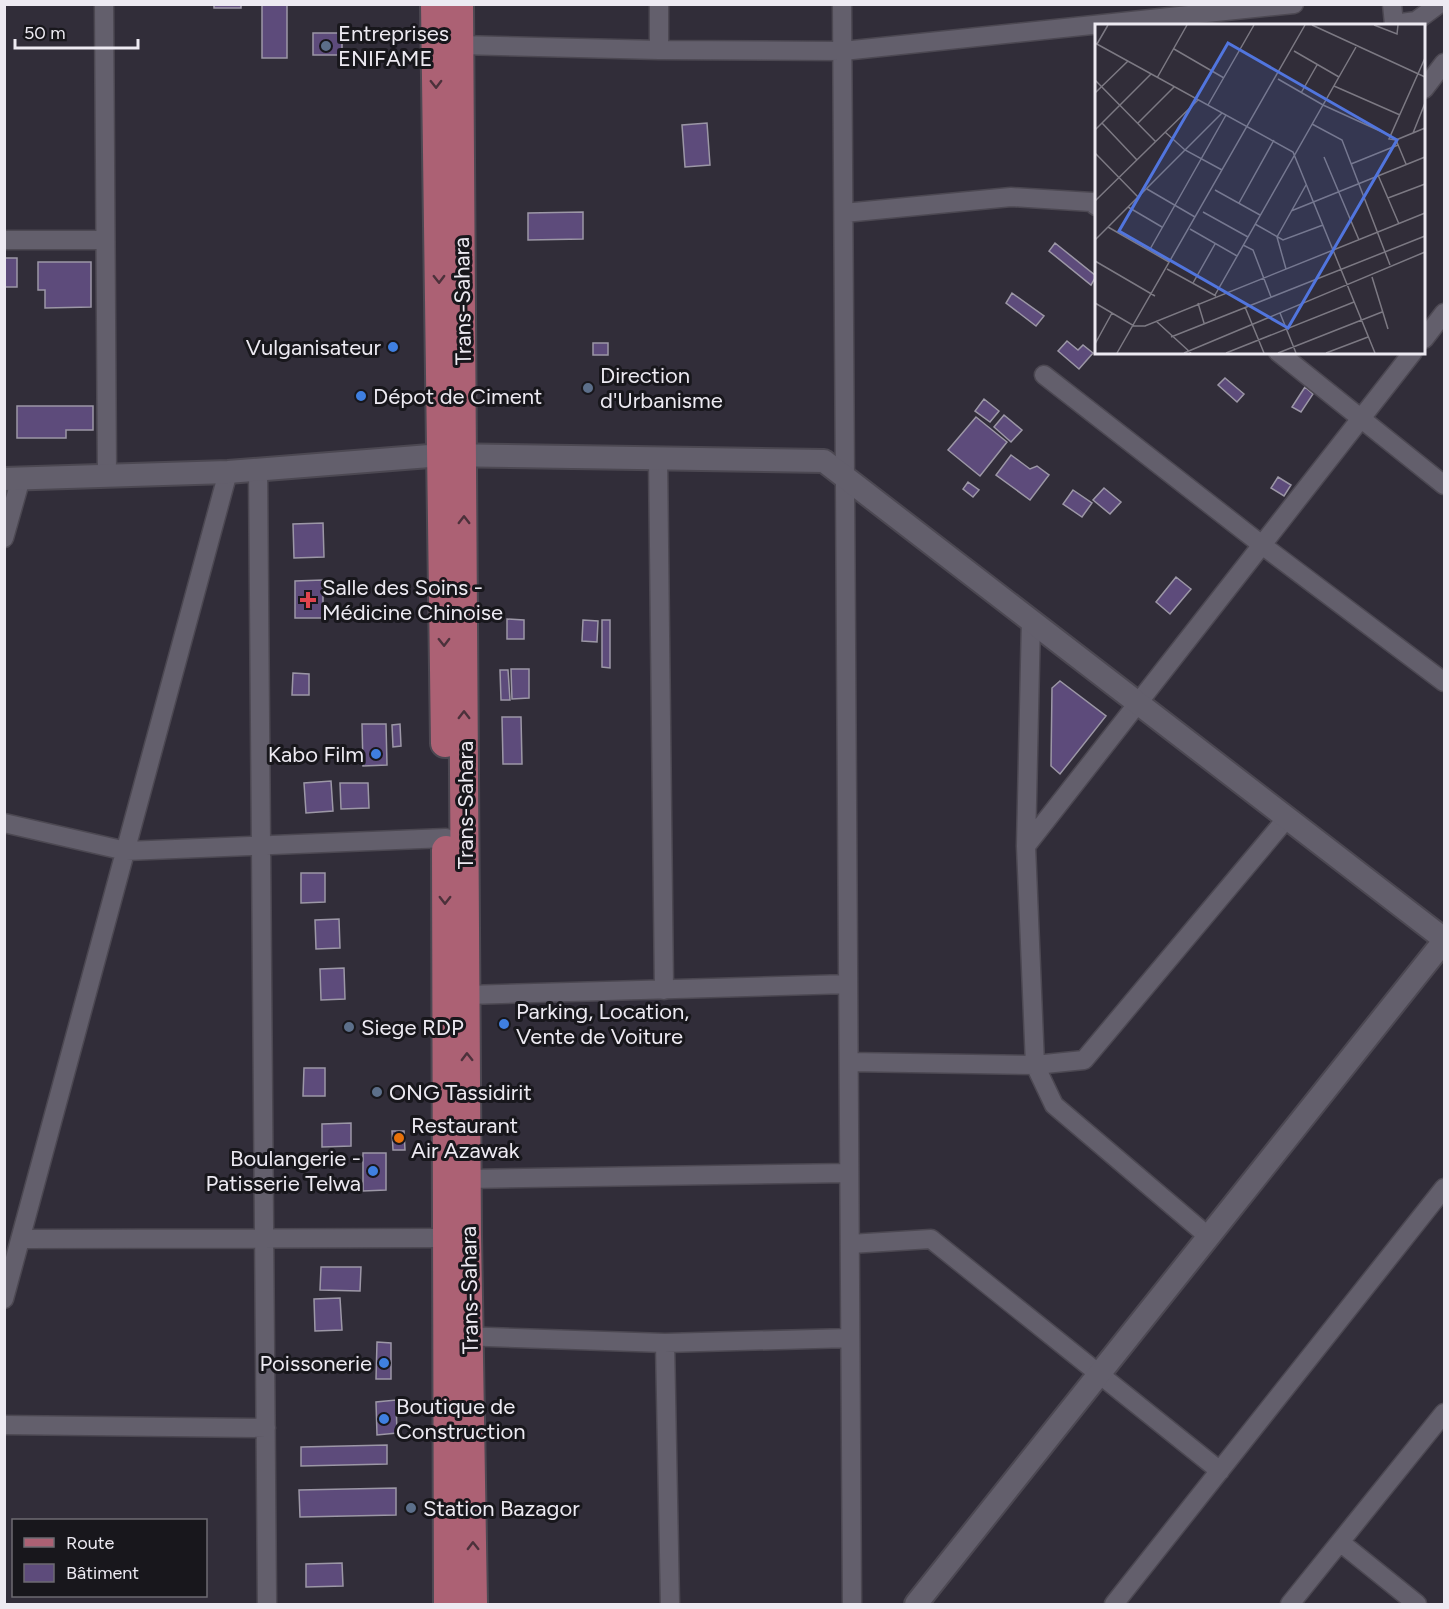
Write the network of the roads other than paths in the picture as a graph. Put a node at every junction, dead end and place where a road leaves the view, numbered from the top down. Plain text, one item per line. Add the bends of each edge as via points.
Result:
1 (104, 4) edge
2 (435, 4) edge
3 (459, 4) edge
4 (659, 4) edge
5 (843, 4) edge
6 (1294, 4) edge
7 (1392, 4) edge
8 (1439, 4) edge
9 (1102, 24) edge
10 (1095, 25) edge
11 (459, 45) junction
12 (659, 50) junction
13 (843, 51) junction
14 (1444, 63) edge
15 (1425, 88) edge
16 (1095, 205) edge
17 (844, 213) junction
18 (4, 240) edge
19 (105, 240) junction
20 (1444, 313) edge
21 (1425, 338) edge
22 (1280, 354) edge
23 (1411, 354) edge
24 (1044, 375) dead end
25 (1361, 419) junction
26 (453, 455) junction
27 (658, 457) junction
28 (258, 469) junction
29 (228, 472) junction
30 (107, 476) junction
31 (845, 478) junction
32 (13, 479) edge
33 (1444, 485) edge
34 (4, 538) edge
35 (1262, 545) junction
36 (1031, 620) junction
37 (1444, 682) edge
38 (1138, 703) junction
39 (1287, 818) junction
40 (4, 823) edge
41 (446, 838) junction
42 (261, 846) junction
43 (1026, 846) junction
44 (126, 851) junction
45 (1444, 940) edge
46 (848, 984) junction
47 (664, 990) junction
48 (467, 995) junction
49 (849, 1062) junction
50 (1035, 1065) junction
51 (849, 1173) junction
52 (468, 1179) junction
53 (1444, 1188) edge
54 (265, 1237) junction
55 (1209, 1237) junction
56 (445, 1238) junction
57 (21, 1239) junction
58 (850, 1244) junction
59 (4, 1299) edge
60 (458, 1335) junction
61 (850, 1338) junction
62 (665, 1342) junction
63 (1099, 1374) junction
64 (1444, 1413) edge
65 (4, 1425) edge
66 (266, 1428) junction
67 (1220, 1471) junction
68 (1340, 1542) junction
69 (267, 1605) edge
70 (447, 1605) edge
71 (473, 1605) edge
72 (670, 1605) edge
73 (852, 1605) edge
74 (916, 1605) edge
75 (1114, 1605) edge
76 (1290, 1605) edge
77 (1417, 1605) edge

1 - 19 street
2 -> 26 main road, Trans-Sahara
3 - 11 main road, Trans-Sahara
4 - 12 street
5 - 13 street
6 - 9 street
7 - 8 street via 1394,24 1416,21
10 - 13 street
11 - 12 street
11 - 26 main road, Trans-Sahara
12 - 13 street
13 - 17 street
14 - 15 street
16 - 17 street via 1011,197
17 - 31 street
18 - 19 street
19 - 30 street
20 - 21 street
22 - 25 street
23 - 25 street
24 - 35 street
25 - 33 street
25 - 35 street
26 - 27 street
26 - 28 street
26 -> 41 main road, Trans-Sahara
48 -> 26 main road, Trans-Sahara
27 - 31 street via 824,461
27 - 47 street
28 - 29 street
28 - 42 street
29 - 30 street
29 - 44 street
30 - 32 street
31 - 36 street
31 - 46 street
32 - 34 street
35 - 37 street
35 - 38 street
36 - 38 street
36 - 43 street
38 - 39 street
38 - 43 street
39 - 45 street
39 - 50 street via 1084,1060
40 - 44 street
41 - 42 street
41 -> 56 main road, Trans-Sahara
42 - 44 street
42 - 54 street
43 - 50 street
44 - 57 street
45 - 55 street
46 - 47 street
46 - 49 street
47 - 48 street
52 -> 48 main road, Trans-Sahara
49 - 50 street
49 - 51 street
50 - 55 street via 1054,1105
51 - 52 street
51 - 58 street
52 - 60 main road, Trans-Sahara
53 - 67 street
54 - 56 street
54 - 57 street
54 - 66 street
55 - 63 street
56 - 60 main road, Trans-Sahara
57 - 59 street
58 - 61 street
58 - 63 street via 931,1239
60 - 62 street
60 - 70 main road, Trans-Sahara
71 -> 60 main road, Trans-Sahara
61 - 62 street
61 - 73 street
62 - 72 street
63 - 67 street
63 - 74 street
64 - 68 street
65 - 66 street
66 - 69 street
67 - 75 street
68 - 76 street
68 - 77 street

